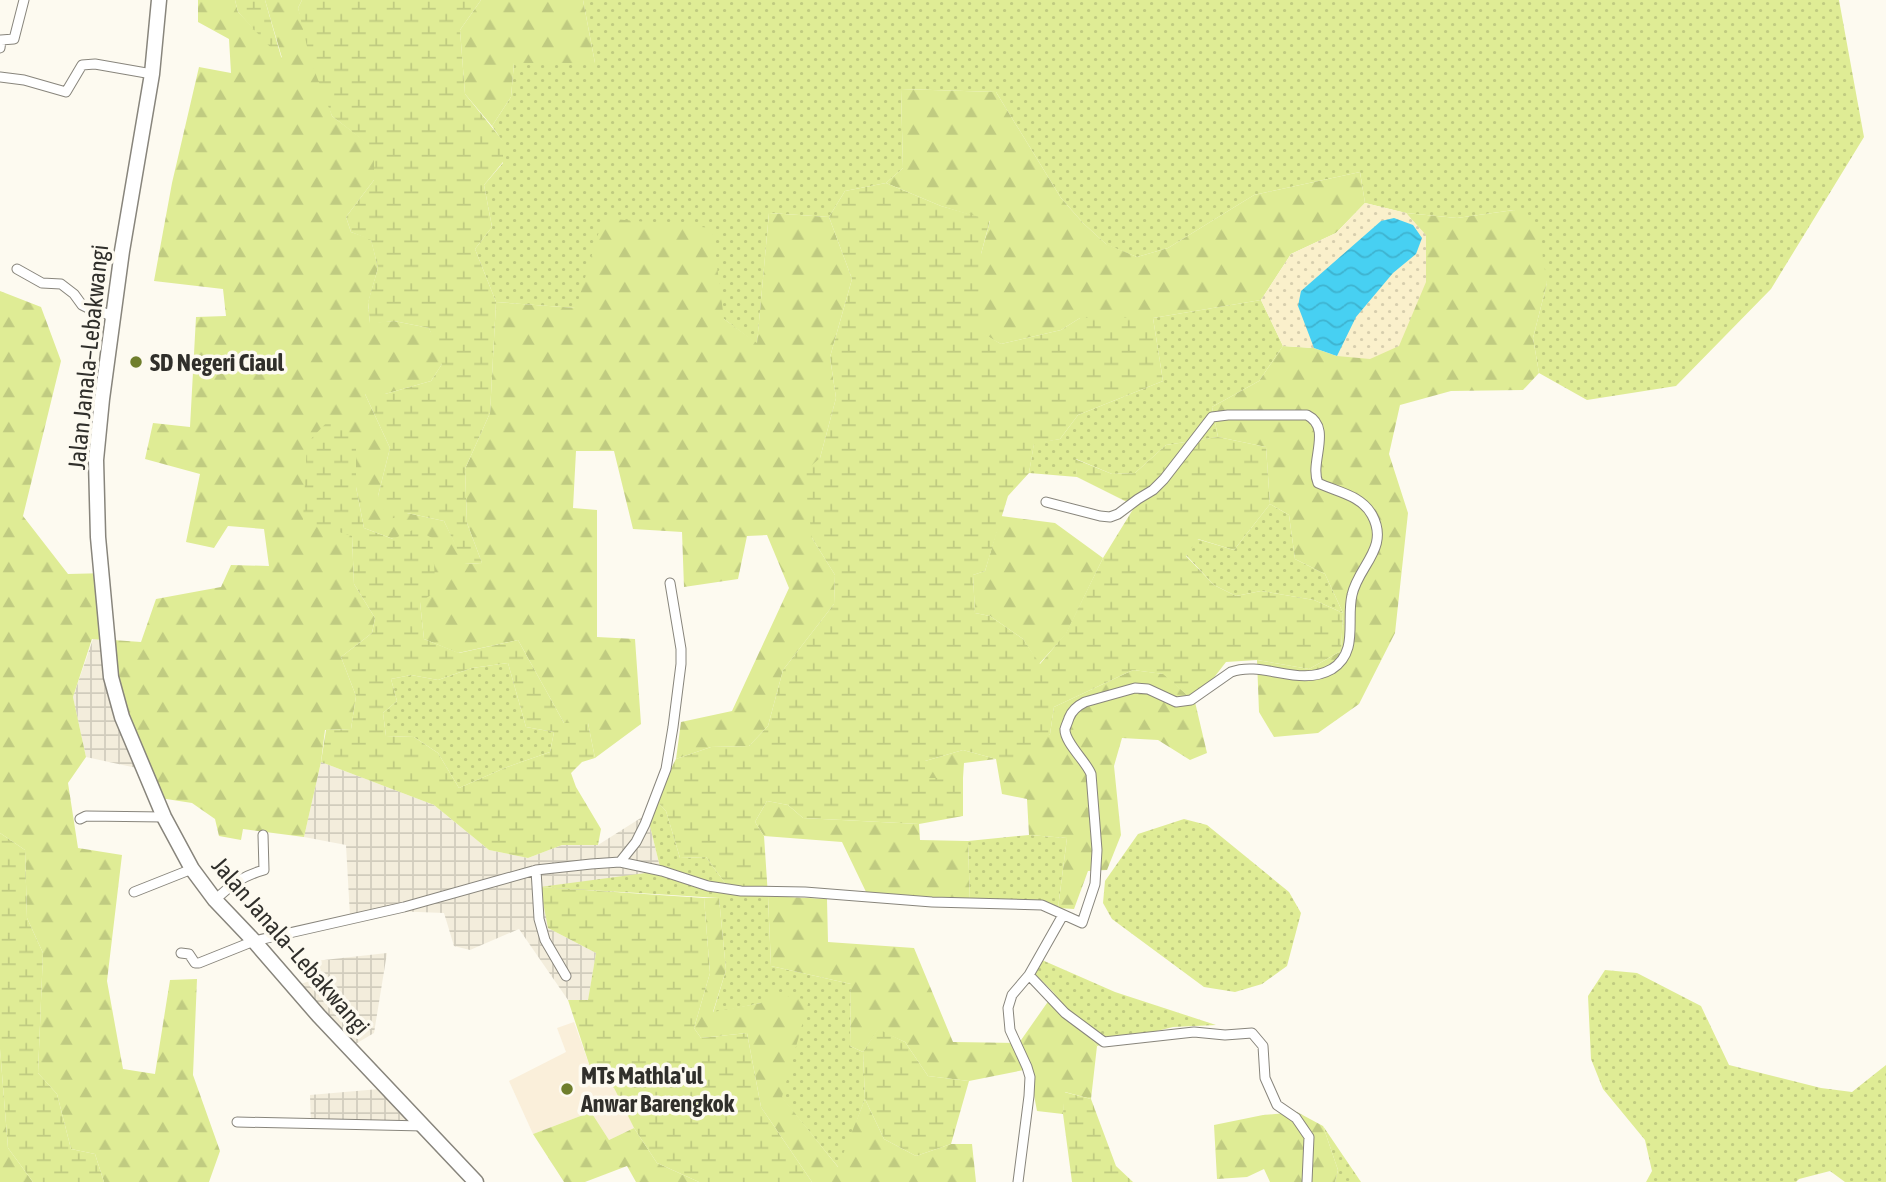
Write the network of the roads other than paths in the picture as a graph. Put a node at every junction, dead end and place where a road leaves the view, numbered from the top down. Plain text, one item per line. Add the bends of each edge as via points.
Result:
1 (24, 0) edge
2 (159, 0) edge
3 (0, 48) edge
4 (152, 74) junction
5 (0, 77) edge
6 (16, 269) dead end
7 (114, 318) junction
8 (1046, 502) dead end
9 (670, 583) dead end
10 (164, 817) junction
11 (80, 819) dead end
12 (263, 835) dead end
13 (620, 862) junction
14 (192, 869) junction
15 (536, 870) junction
16 (134, 892) dead end
17 (215, 900) junction
18 (1063, 915) junction
19 (254, 941) junction
20 (180, 953) dead end
21 (566, 975) dead end
22 (1029, 975) junction
23 (237, 1122) dead end
24 (424, 1126) junction
25 (476, 1182) edge
26 (1018, 1182) edge
27 (1307, 1182) edge

1 - 3 street via 14,39 2,40
2 - 4 main road, Jalan Janala–Lebakwangi
4 - 5 street via 82,65 66,92
4 - 7 main road, Jalan Janala–Lebakwangi
6 - 7 street via 43,283 61,284 82,305
7 - 10 main road, Jalan Janala–Lebakwangi via 96,460 111,677 122,717
8 - 18 street via 1110,517 1153,490 1212,417 1307,415 1318,427 1318,483 1364,505 1378,531 1375,551 1352,592 1347,653 1331,669 1299,677 1238,670 1191,701 1175,702 1135,688 1085,702 1071,712 1066,737 1091,774 1097,850 1095,884 1082,923
9 - 13 street via 681,664 666,769 645,824
10 - 11 street
10 - 14 main road, Jalan Janala–Lebakwangi
12 - 17 street via 264,870 232,884
13 - 15 street
13 - 18 street via 741,891 1042,905
14 - 16 street
14 - 17 main road, Jalan Janala–Lebakwangi
15 - 19 street via 404,907
15 - 21 street via 539,919 545,940
17 - 19 main road, Jalan Janala–Lebakwangi
18 - 22 street
19 - 20 street via 199,963
19 - 24 main road, Jalan Janala–Lebakwangi
22 - 26 street via 1012,995 1008,1008 1010,1030 1030,1077
22 - 27 street via 1065,1013 1104,1042 1194,1032 1252,1033 1263,1046 1265,1078 1277,1105 1296,1118 1309,1138
23 - 24 street
24 - 25 main road, Jalan Janala–Lebakwangi

